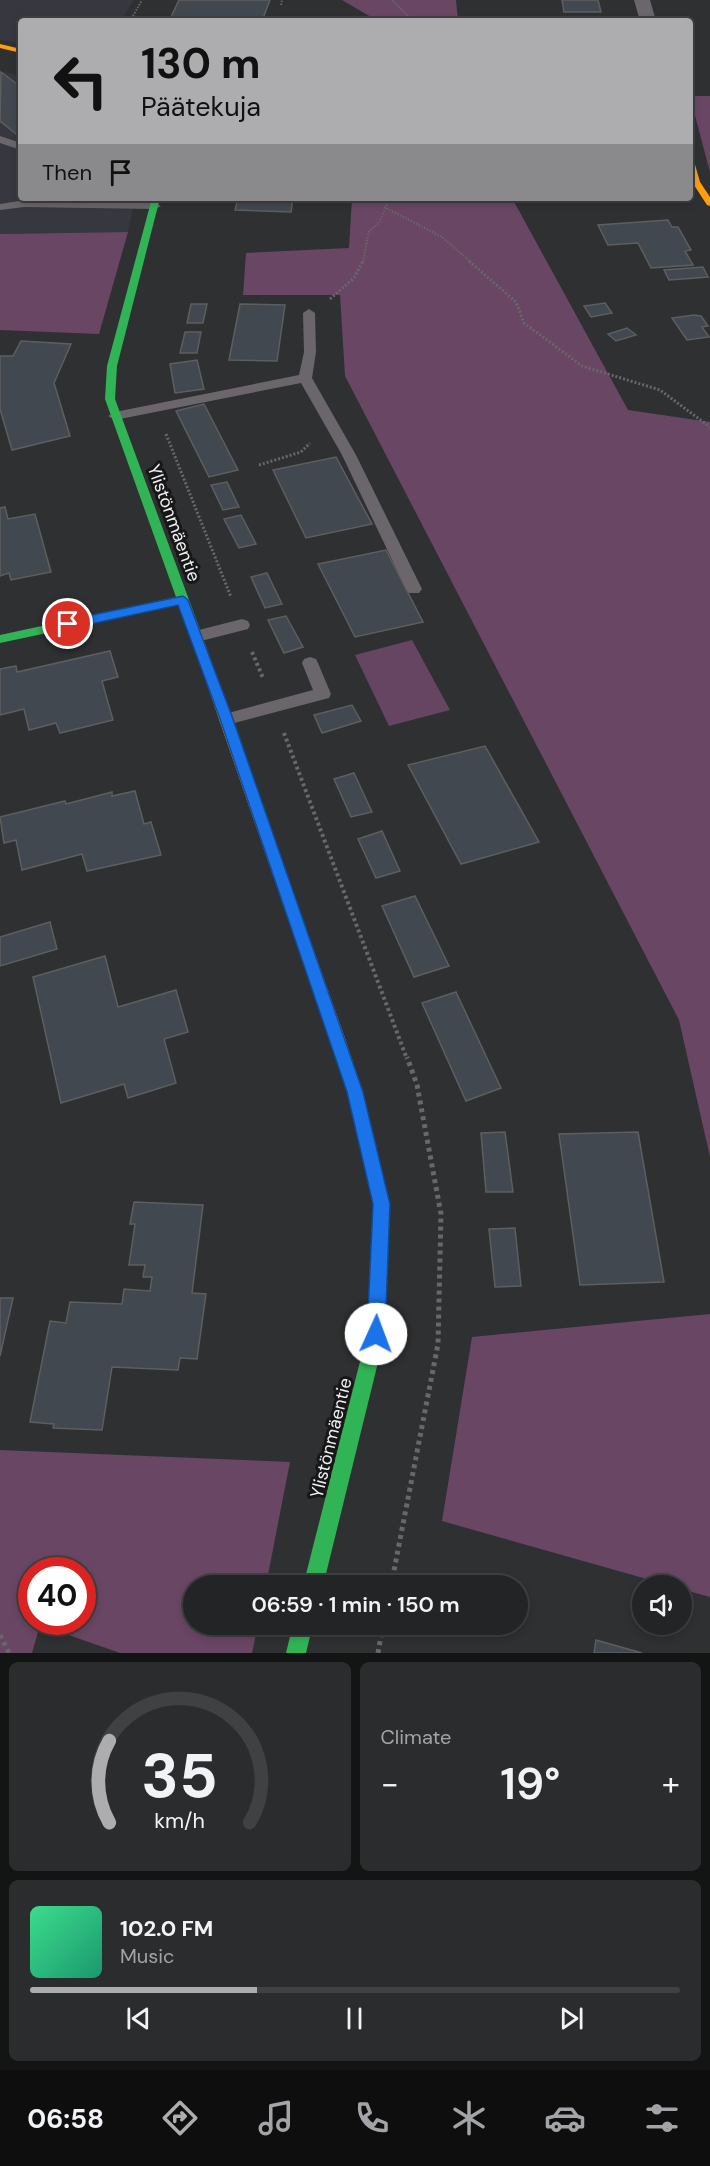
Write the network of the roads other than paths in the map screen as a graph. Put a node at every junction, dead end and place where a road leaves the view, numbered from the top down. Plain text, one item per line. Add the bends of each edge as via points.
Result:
1 (642, 0) edge
2 (647, 18) edge
3 (0, 46) edge
4 (18, 50) edge
5 (0, 139) edge
6 (18, 146) edge
7 (693, 171) edge
8 (25, 201) edge
9 (155, 202) edge
10 (710, 203) edge
11 (0, 207) edge
12 (309, 313) road end
13 (305, 378) junction
14 (116, 416) junction
15 (414, 590) dead end
16 (183, 600) junction
17 (242, 625) dead end
18 (197, 636) junction
19 (0, 639) edge
20 (309, 663) dead end
21 (227, 719) junction
22 (316, 1575) edge
23 (300, 1635) edge
24 (296, 1653) edge

1 - 2 street
3 - 4 street
5 - 6 lane
7 - 10 street
8 - 9 lane
8 - 11 lane
9 - 14 street, Ylistönmäentie via 112,366 110,399
12 - 13 lane via 310,352
13 - 14 lane
13 - 15 lane via 359,471
14 - 16 street, Ylistönmäentie
16 - 18 street, Ylistönmäentie
16 - 19 street
17 - 18 lane
18 - 21 street, Ylistönmäentie
20 - 21 lane via 323,694
21 - 22 street, Ylistönmäentie via 355,1092 381,1204 376,1334
23 - 24 street

